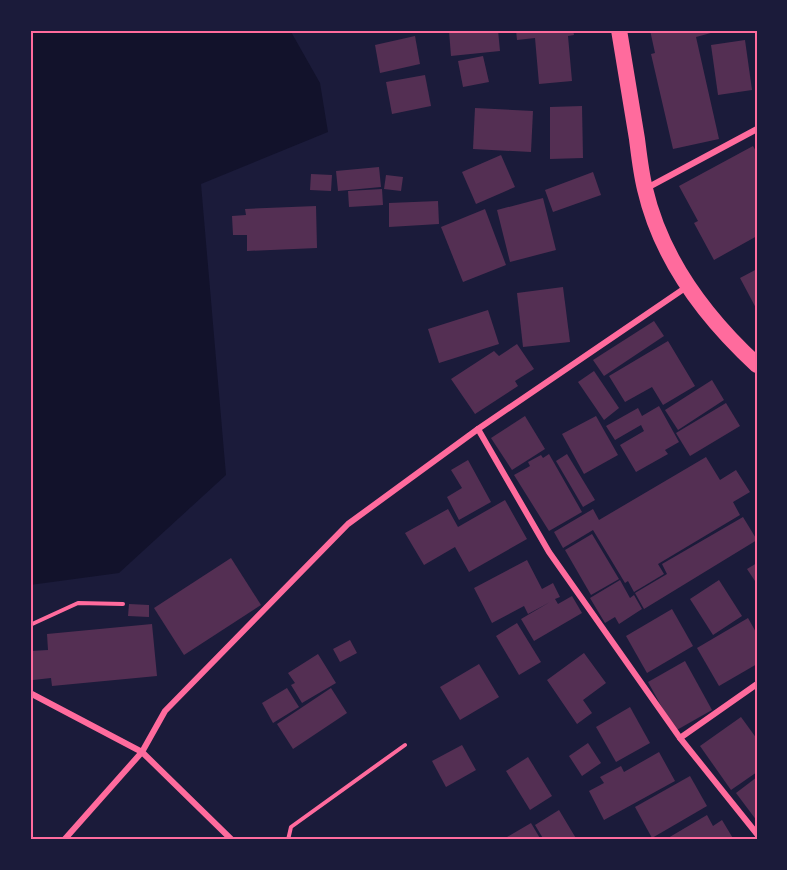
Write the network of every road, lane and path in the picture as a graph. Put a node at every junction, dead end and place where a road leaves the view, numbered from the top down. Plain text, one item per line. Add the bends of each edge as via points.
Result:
1 (619, 30) edge
2 (757, 129) edge
3 (645, 189) junction
4 (688, 286) junction
5 (757, 365) edge
6 (478, 429) junction
7 (123, 604) dead end
8 (30, 625) edge
9 (757, 684) edge
10 (30, 693) edge
11 (680, 738) junction
12 (405, 745) dead end
13 (141, 752) junction
14 (757, 834) edge
15 (64, 840) edge
16 (232, 840) edge
17 (288, 840) edge

1 - 3 highway
2 - 3 street
3 - 4 highway via 657,225
4 - 5 highway via 721,330
4 - 6 street
6 - 11 street via 549,552
6 - 13 street via 348,524 165,711
7 - 8 path via 78,603
9 - 11 street
10 - 13 street
11 - 14 street
12 - 17 path via 291,827
13 - 15 street
13 - 16 street

